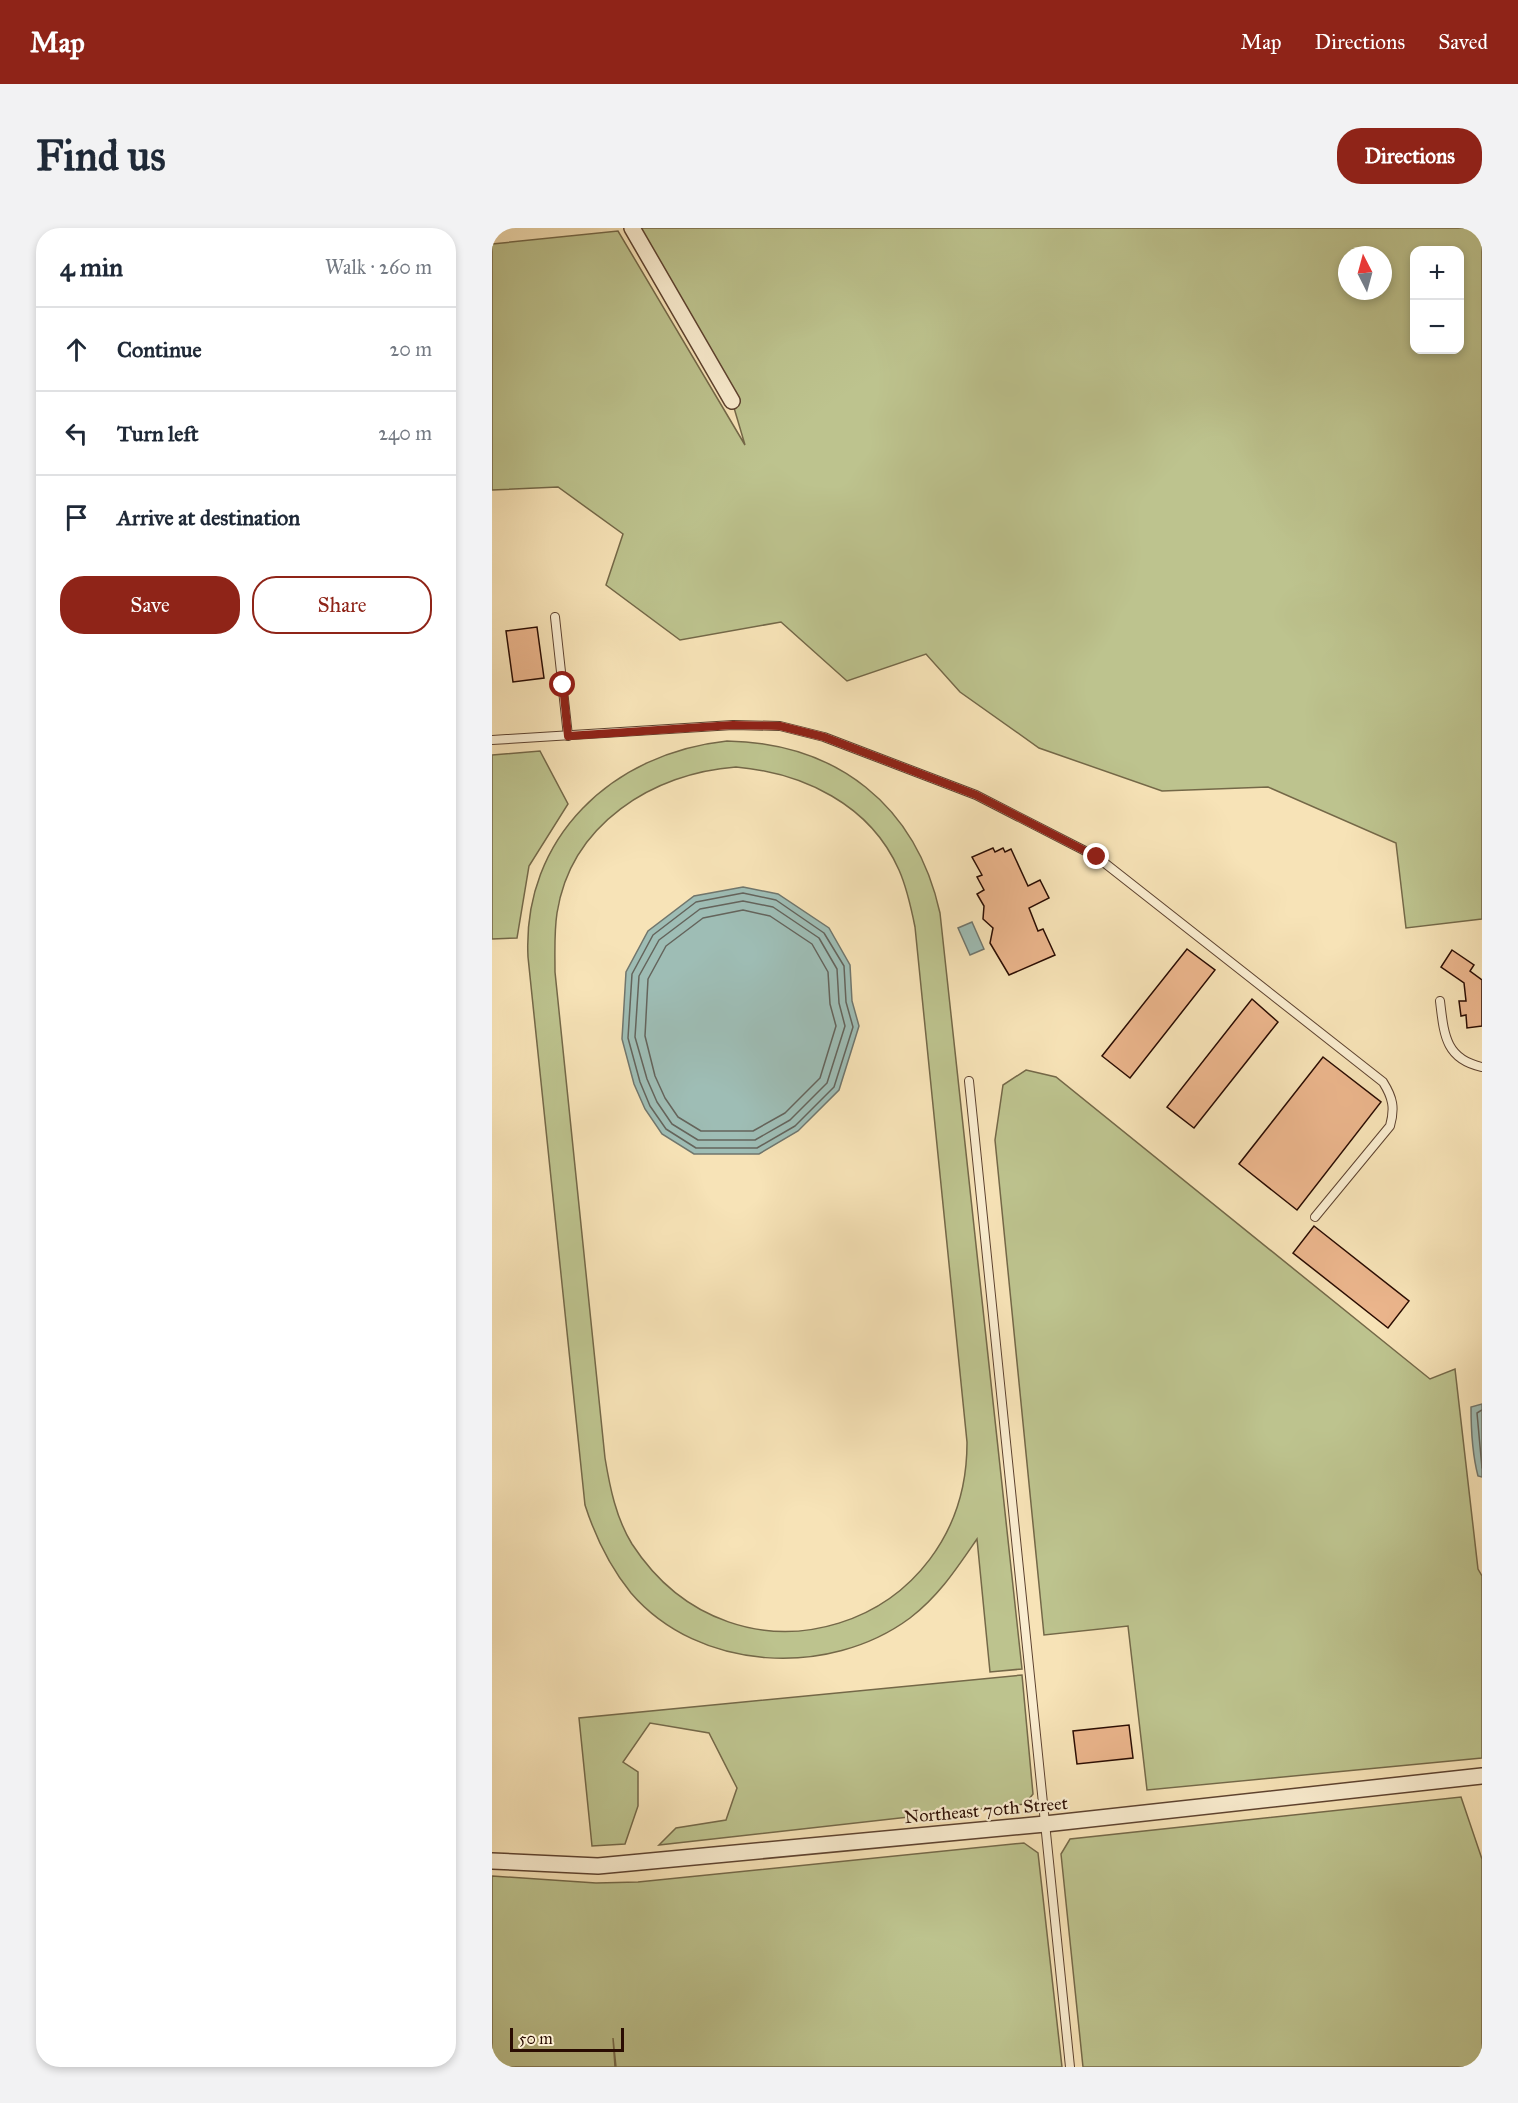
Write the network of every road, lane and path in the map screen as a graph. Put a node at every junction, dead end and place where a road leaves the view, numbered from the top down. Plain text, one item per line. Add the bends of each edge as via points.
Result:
1 (632, 228) edge
2 (732, 401) dead end
3 (555, 617) dead end
4 (568, 736) junction
5 (492, 740) edge
6 (1440, 1001) dead end
7 (1482, 1067) edge
8 (969, 1082) dead end
9 (1315, 1217) dead end
10 (1481, 1780) edge
11 (1044, 1824) junction
12 (492, 1861) edge
13 (1070, 2067) edge

1 - 2 street
3 - 4 lane
4 - 5 lane
4 - 9 lane via 733,725 780,726 824,737 976,795 1097,857 1383,1082 1394,1109 1390,1126
6 - 7 lane via 1443,1029 1455,1054 1468,1064
8 - 11 lane
10 - 11 street, Northeast 70th Street
11 - 12 street, Northeast 70th Street via 598,1866
11 - 13 lane

